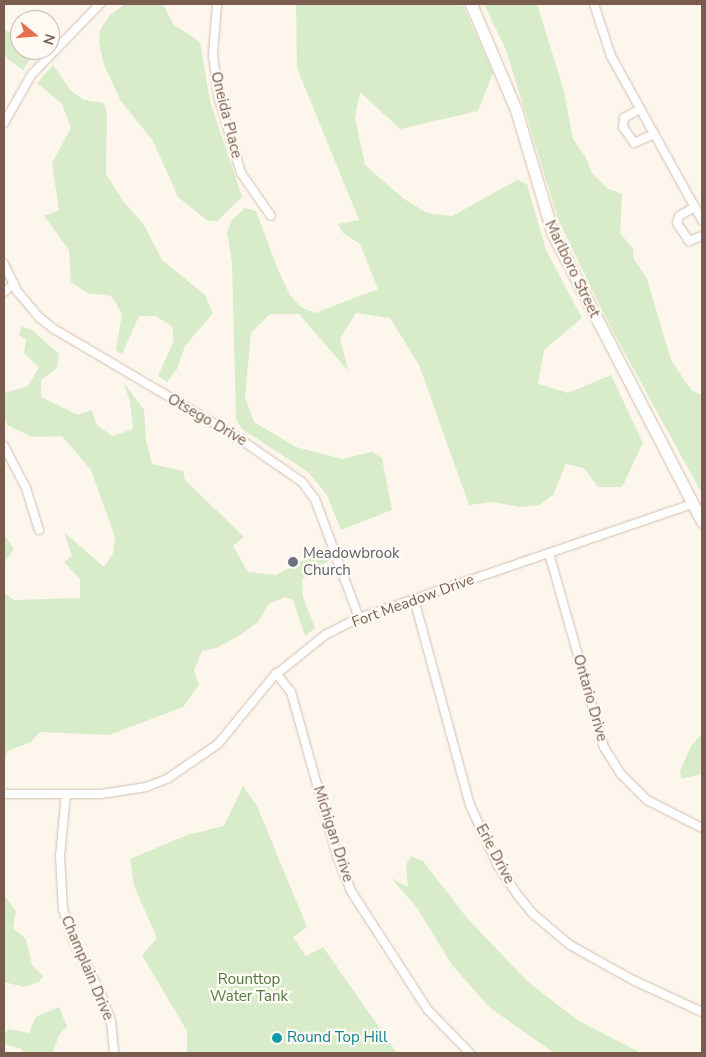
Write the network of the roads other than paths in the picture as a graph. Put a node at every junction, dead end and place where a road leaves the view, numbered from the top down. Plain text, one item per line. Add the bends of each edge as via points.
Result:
1 (100, 4) edge
2 (217, 4) edge
3 (471, 4) edge
4 (594, 4) edge
5 (640, 109) junction
6 (4, 123) edge
7 (654, 134) junction
8 (695, 207) junction
9 (271, 216) dead end
10 (702, 220) edge
11 (702, 236) edge
12 (4, 264) edge
13 (14, 284) junction
14 (4, 292) edge
15 (4, 446) edge
16 (692, 504) junction
17 (702, 522) edge
18 (39, 530) dead end
19 (549, 553) junction
20 (414, 599) junction
21 (359, 618) junction
22 (276, 673) junction
23 (4, 794) edge
24 (66, 794) junction
25 (702, 828) edge
26 (702, 1012) edge
27 (114, 1053) edge
28 (470, 1053) edge

1 - 6 street via 32,74 15,98
2 - 9 street, Oneida Place via 213,55 218,95 241,173
3 - 16 street, Marlboro Street via 511,97 553,234
4 - 5 street via 611,56
5 - 7 street
5 - 7 street via 623,119 623,127 635,143
7 - 8 street
8 - 10 street
8 - 11 street via 679,216 677,223 689,241
12 - 13 street, Otsego Drive
13 - 14 street
13 - 21 street, Otsego Drive via 40,318 54,328 237,437 302,482 315,500
15 - 18 street via 23,482
16 - 17 street, Marlboro Street
16 - 19 street, Fort Meadow Drive
19 - 20 street, Fort Meadow Drive
19 - 25 street, Ontario Drive via 604,747 620,774 647,800
20 - 21 street, Fort Meadow Drive
20 - 26 street, Erie Drive via 470,805 494,859 516,893 532,912 570,944 633,980
21 - 22 street, Fort Meadow Drive via 306,647
22 - 24 street, Fort Meadow Drive via 232,731 203,758 179,773 146,787 101,794
22 - 28 street, Michigan Drive via 291,692 337,856 351,891 428,1010
23 - 24 street, Fort Meadow Drive
24 - 27 street, Champlain Drive via 60,856 63,909 73,940 100,991 111,1022

